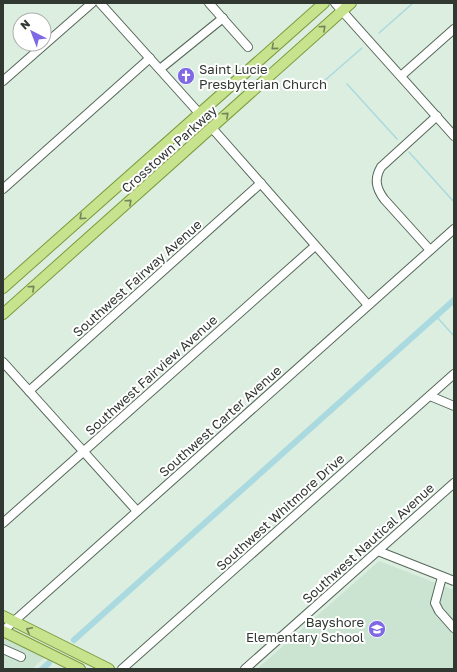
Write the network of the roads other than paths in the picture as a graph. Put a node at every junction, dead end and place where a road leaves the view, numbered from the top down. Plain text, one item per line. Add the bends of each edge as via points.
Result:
1 (92, 3) edge
2 (100, 3) edge
3 (209, 3) edge
4 (324, 3) edge
5 (350, 3) edge
6 (339, 7) edge
7 (222, 18) junction
8 (454, 29) edge
9 (248, 47) dead end
10 (150, 58) junction
11 (160, 69) junction
12 (401, 76) junction
13 (3, 81) edge
14 (199, 113) junction
15 (436, 116) junction
16 (212, 128) junction
17 (454, 136) edge
18 (261, 183) junction
19 (3, 189) edge
20 (454, 229) edge
21 (315, 246) junction
22 (430, 250) junction
23 (3, 288) edge
24 (368, 305) junction
25 (3, 314) edge
26 (3, 362) edge
27 (454, 374) edge
28 (29, 391) junction
29 (430, 396) junction
30 (454, 406) edge
31 (82, 451) junction
32 (454, 482) edge
33 (446, 490) junction
34 (454, 494) edge
35 (137, 511) junction
36 (3, 523) edge
37 (378, 551) junction
38 (442, 577) junction
39 (454, 581) edge
40 (3, 616) edge
41 (13, 622) junction
42 (454, 628) edge
43 (3, 631) edge
44 (3, 649) edge
45 (21, 657) dead end
46 (80, 669) edge
47 (109, 669) edge
48 (122, 669) edge
49 (245, 669) edge

1 - 13 street
2 - 10 street
3 - 7 street
4 -> 14 main road, Crosstown Parkway
5 - 6 main road, Crosstown Parkway
6 - 12 street
16 -> 6 main road, Crosstown Parkway
7 - 9 street
7 - 11 street
8 - 12 street
10 - 11 street
10 - 19 street
11 - 14 street
12 - 15 street
14 -> 23 main road, Crosstown Parkway
15 - 17 street
15 - 22 street via 381,167 376,182 384,199
16 - 18 street
25 -> 16 main road, Crosstown Parkway
18 - 21 street
18 - 28 street, Southwest Fairway Avenue
20 - 22 street, Southwest Carter Avenue
21 - 24 street
21 - 31 street, Southwest Fairview Avenue
22 - 24 street, Southwest Carter Avenue
24 - 35 street, Southwest Carter Avenue
26 - 28 street
27 - 29 street, Southwest Whitmore Drive
28 - 31 street
29 - 30 street
29 - 48 street, Southwest Whitmore Drive
31 - 35 street
31 - 36 street, Southwest Fairview Avenue
32 - 33 street, Southwest Nautical Avenue
33 - 34 street
33 - 37 street, Southwest Nautical Avenue
35 - 41 street, Southwest Carter Avenue
37 - 38 street
37 - 49 street, Southwest Nautical Avenue
38 - 39 street
38 - 42 street via 435,603
40 - 41 main road
41 - 43 street, Southwest Carter Avenue
47 -> 41 main road
43 - 46 main road
44 - 45 street

